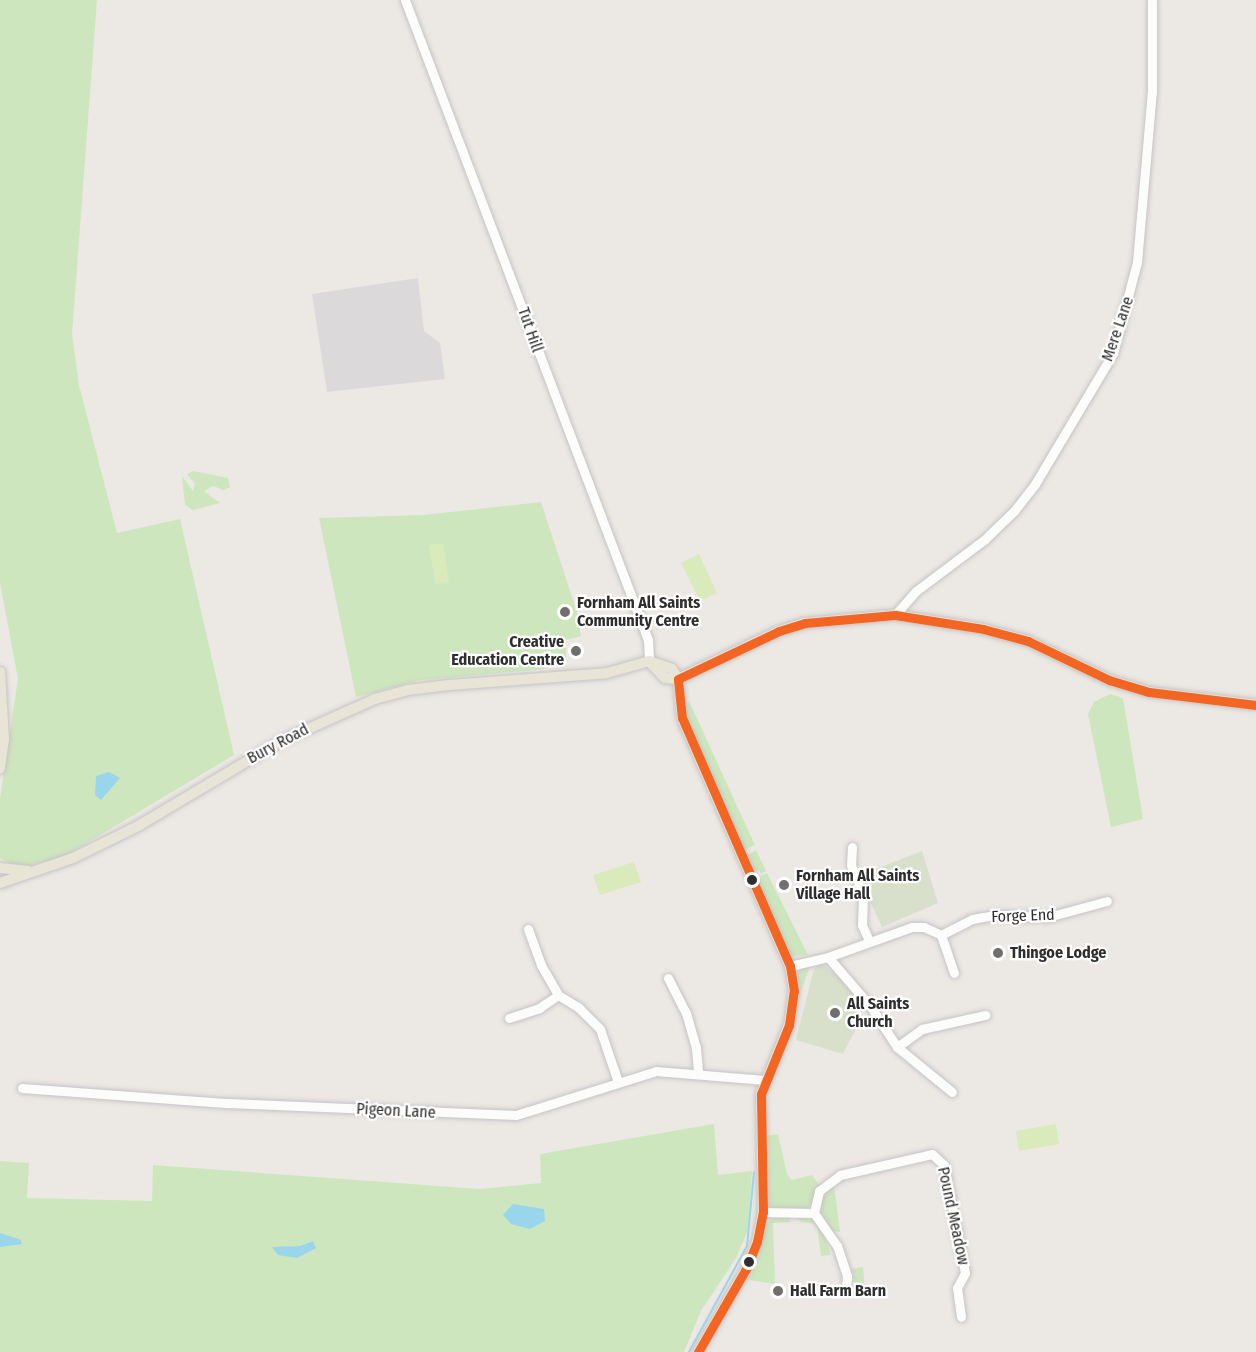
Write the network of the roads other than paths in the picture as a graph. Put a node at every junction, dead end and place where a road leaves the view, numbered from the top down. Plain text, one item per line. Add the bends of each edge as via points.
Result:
1 (405, 0) edge
2 (1152, 0) edge
3 (895, 615) junction
4 (649, 661) junction
5 (0, 672) edge
6 (678, 679) junction
7 (1256, 705) edge
8 (0, 769) edge
9 (852, 848) dead end
10 (0, 868) edge
11 (34, 872) junction
12 (0, 883) edge
13 (1107, 901) dead end
14 (528, 929) dead end
15 (941, 935) junction
16 (869, 941) junction
17 (828, 957) junction
18 (790, 966) junction
19 (954, 973) dead end
20 (668, 978) dead end
21 (558, 995) junction
22 (985, 1015) dead end
23 (509, 1018) dead end
24 (897, 1047) junction
25 (698, 1072) junction
26 (765, 1080) junction
27 (618, 1082) junction
28 (22, 1088) dead end
29 (952, 1092) dead end
30 (763, 1212) junction
31 (814, 1213) junction
32 (846, 1288) dead end
33 (961, 1317) dead end
34 (698, 1352) edge

1 - 4 street, Tut Hill via 648,640
2 - 3 street, Mere Lane via 1152,92 1142,215 1136,271 1116,346 1035,484 1014,511 984,540 916,591
3 - 6 main road via 849,617 788,628
3 - 7 main road via 983,629 1028,641 1109,680 1149,692
4 - 6 main road via 672,669
4 - 11 main road, Bury Road via 607,673 408,690 375,699 281,741 140,825 73,858
5 - 8 main road via 4,739
6 - 18 main road via 682,718
9 - 16 street via 851,865 863,897 862,925
10 - 11 main road, Bury Road
11 - 12 main road, Bury Road
13 - 15 street, Forge End via 1048,917 994,915 972,919
14 - 21 street via 541,965
15 - 16 street via 912,927
15 - 19 street
16 - 17 street
17 - 18 street
17 - 24 street via 871,1007
18 - 26 main road via 794,991 789,1025
20 - 25 street via 686,1013
21 - 23 street via 539,1008
21 - 27 street via 578,1007 600,1029
22 - 24 street via 922,1029
24 - 29 street
25 - 26 street, Pigeon Lane
25 - 27 street, Pigeon Lane via 656,1071
26 - 30 main road via 759,1112
27 - 28 street, Pigeon Lane via 516,1115 486,1116
30 - 31 street
30 - 34 main road via 746,1269
31 - 32 street via 841,1255 848,1276
31 - 33 street, Pound Meadow via 819,1191 830,1179 923,1155 938,1156 944,1165 965,1273 957,1288

